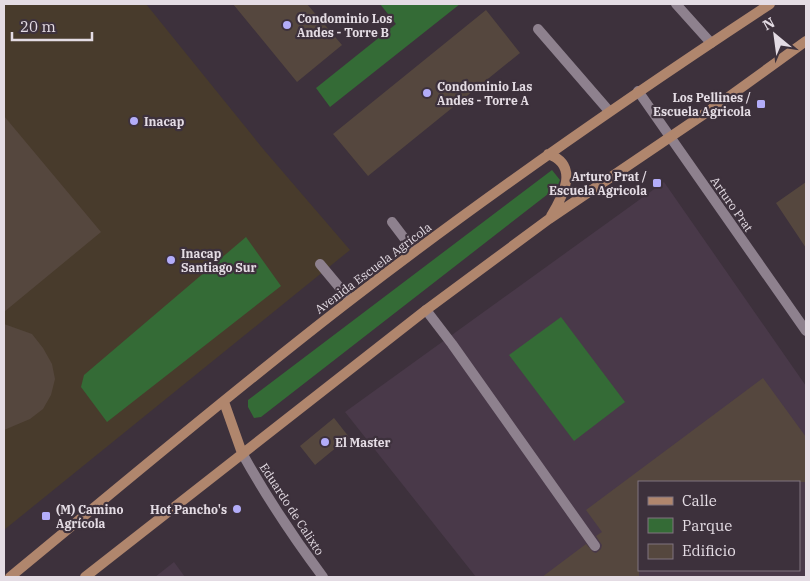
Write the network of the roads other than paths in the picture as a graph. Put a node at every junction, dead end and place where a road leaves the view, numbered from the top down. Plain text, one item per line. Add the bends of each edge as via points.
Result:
1 (676, 4) edge
2 (770, 4) edge
3 (538, 29) dead end
4 (806, 41) edge
5 (711, 43) junction
6 (638, 91) junction
7 (609, 112) junction
8 (670, 138) junction
9 (548, 154) junction
10 (549, 219) junction
11 (392, 222) dead end
12 (414, 252) junction
13 (320, 264) dead end
14 (350, 300) junction
15 (426, 310) junction
16 (806, 331) edge
17 (224, 402) junction
18 (242, 453) junction
19 (595, 546) dead end
20 (10, 577) edge
21 (85, 577) edge
22 (323, 577) edge

1 - 5 street
2 - 5 main road, Avenida Escuela Agrícola
3 - 7 street
4 - 8 main road
5 - 6 main road, Avenida Escuela Agrícola
6 - 7 main road, Avenida Escuela Agrícola
6 - 8 street, Arturo Prat
7 - 9 main road, Avenida Escuela Agrícola
8 - 10 main road
8 - 16 street, Arturo Prat
9 - 10 main road via 559,159 567,180 562,197
9 - 12 main road, Avenida Escuela Agrícola
10 - 15 main road
11 - 12 street
12 - 14 main road, Avenida Escuela Agrícola
13 - 14 street
14 - 17 main road, Avenida Escuela Agrícola
15 - 18 main road
15 - 19 street
17 - 18 main road
17 - 20 main road, Avenida Escuela Agrícola
18 - 21 main road
18 - 22 street, Eduardo de Calixto via 261,488

